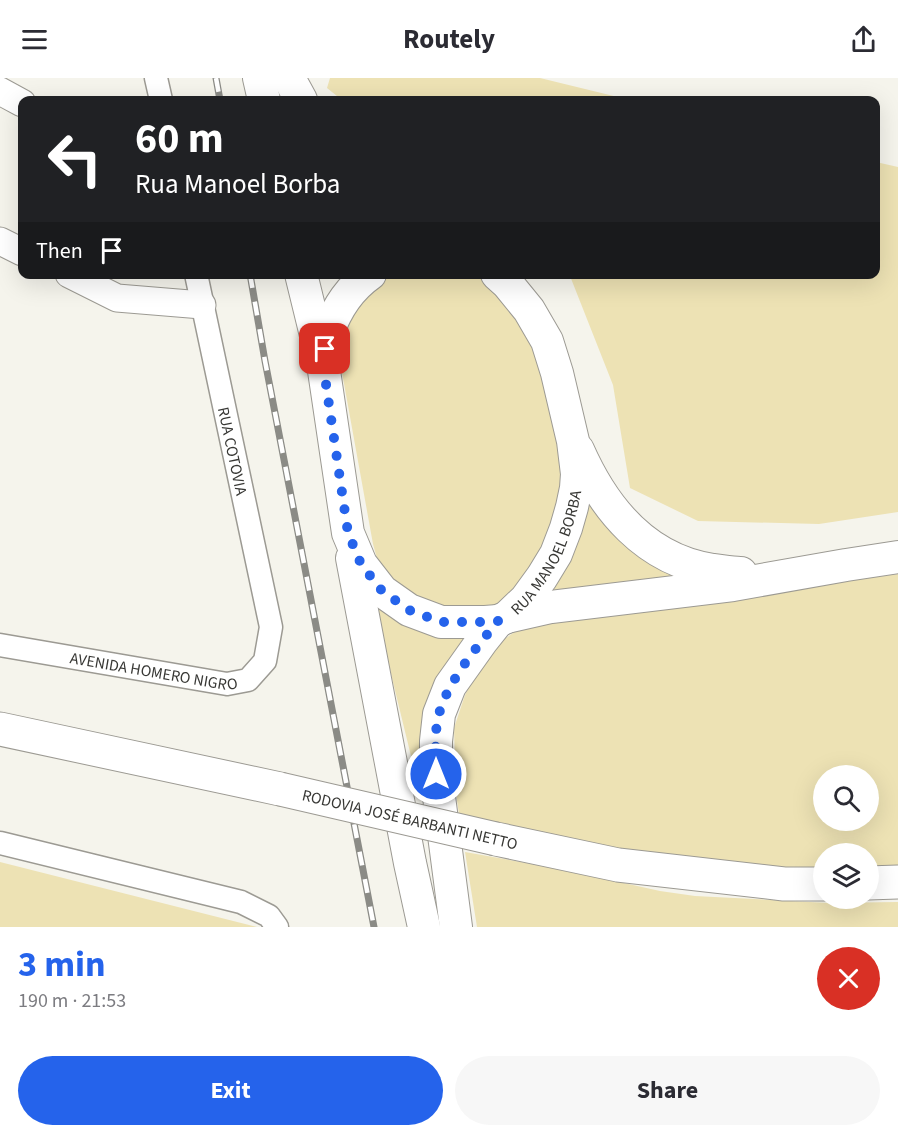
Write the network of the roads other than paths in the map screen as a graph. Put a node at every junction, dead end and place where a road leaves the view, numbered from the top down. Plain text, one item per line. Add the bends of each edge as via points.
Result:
1 (156, 78) edge
2 (259, 78) edge
3 (289, 78) edge
4 (0, 91) edge
5 (159, 96) edge
6 (263, 96) edge
7 (299, 96) edge
8 (18, 101) edge
9 (0, 242) edge
10 (18, 250) edge
11 (79, 279) edge
12 (197, 279) edge
13 (302, 279) edge
14 (363, 279) edge
15 (503, 279) edge
16 (202, 304) junction
17 (323, 364) junction
18 (573, 441) junction
19 (348, 533) junction
20 (898, 558) edge
21 (846, 565) junction
22 (503, 619) junction
23 (271, 627) joint
24 (0, 645) edge
25 (0, 729) edge
26 (0, 843) edge
27 (898, 882) edge
28 (879, 883) edge
29 (813, 884) edge
30 (277, 927) edge
31 (424, 927) edge
32 (456, 927) edge

1 - 5 street
2 - 6 main road
3 - 7 main road
4 - 8 street
9 - 10 street
11 - 16 street via 117,298
12 - 16 street, RUA COTOVIA
13 - 17 main road, RUA MANOEL BORBA
14 - 17 main road, RUA MANOEL BORBA via 341,304 328,333
15 - 18 main road, RUA MANOEL BORBA via 529,310 547,341
16 - 23 street, RUA COTOVIA
17 - 19 main road, RUA MANOEL BORBA
18 - 21 main road via 589,476 612,509 636,534 664,554 698,567 736,573
18 - 22 main road, RUA MANOEL BORBA via 576,488 556,554 525,599
19 - 22 main road, RUA MANOEL BORBA via 361,564 382,591 409,610 441,622
19 - 31 main road
20 - 21 main road
21 - 22 main road via 733,585 551,607
22 - 32 main road via 450,686 439,714 436,774
23 - 24 street, AVENIDA HOMERO NIGRO via 265,661 248,680 227,684
25 - 29 main road, RODOVIA JOSÉ BARBANTI NETTO, bridge via 629,867
26 - 30 street via 241,902 269,916
27 - 28 main road

